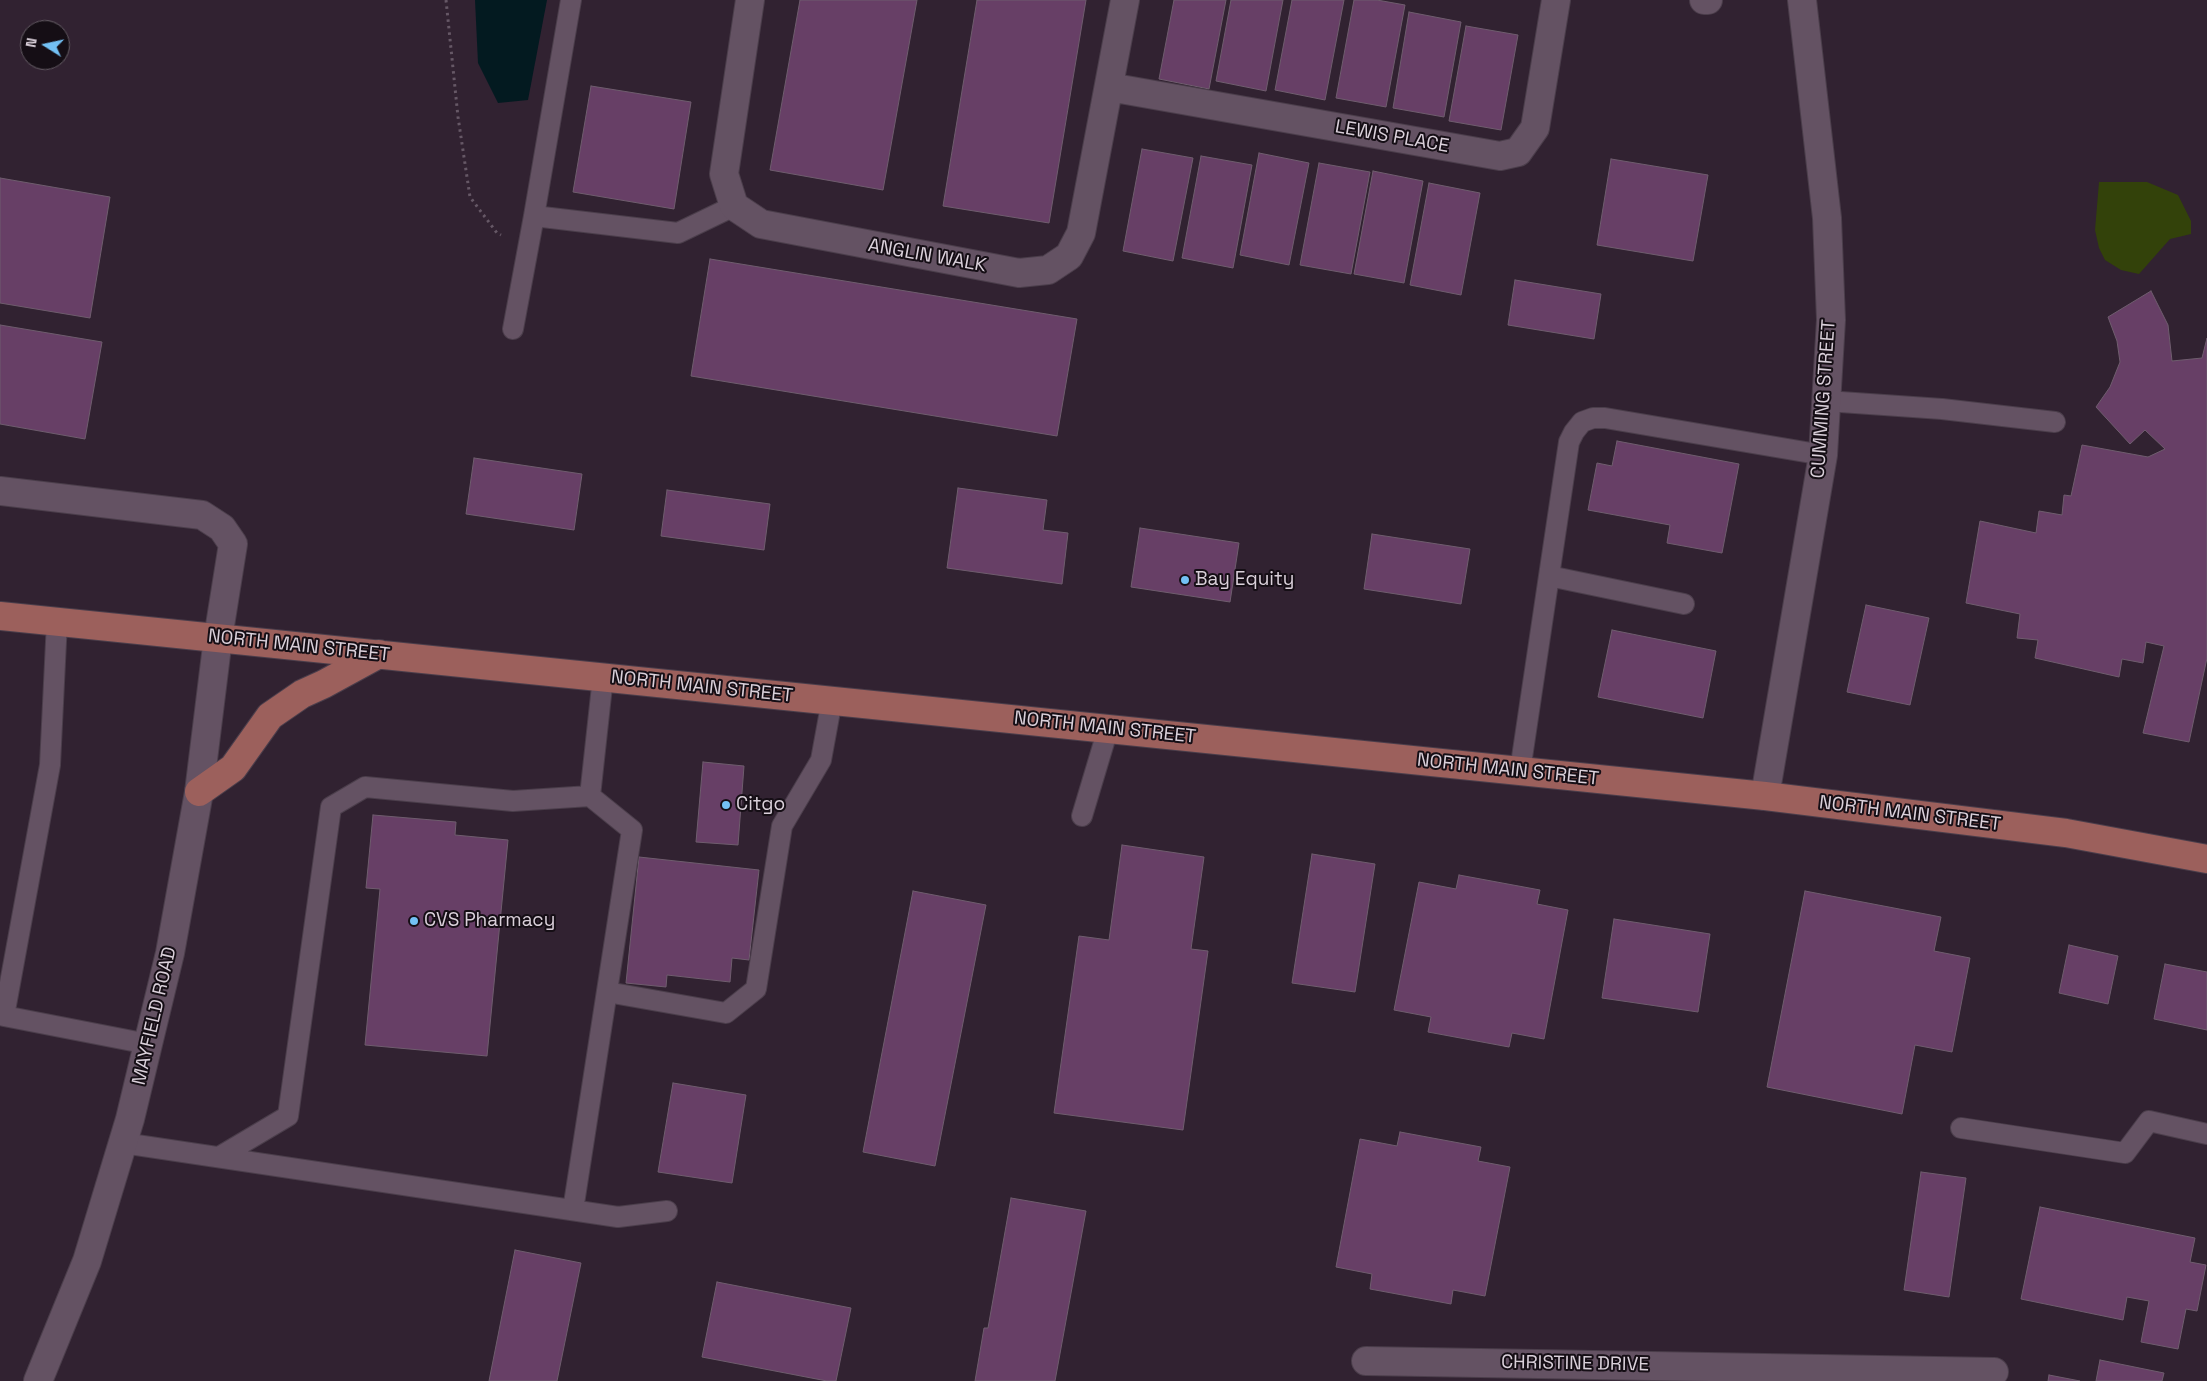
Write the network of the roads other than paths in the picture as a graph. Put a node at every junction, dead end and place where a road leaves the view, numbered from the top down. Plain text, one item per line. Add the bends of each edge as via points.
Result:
1 (571, 0) edge
2 (750, 0) edge
3 (1125, 0) edge
4 (1556, 0) edge
5 (1802, 0) edge
6 (1109, 87) junction
7 (734, 206) junction
8 (534, 216) junction
9 (513, 329) dead end
10 (1826, 401) junction
11 (2054, 422) dead end
12 (1823, 455) junction
13 (0, 491) edge
14 (1549, 576) junction
15 (1684, 604) dead end
16 (0, 616) edge
17 (56, 621) junction
18 (218, 638) junction
19 (379, 654) junction
20 (603, 677) junction
21 (832, 700) junction
22 (1108, 729) junction
23 (1520, 771) junction
24 (200, 792) junction
25 (590, 796) junction
26 (1765, 796) junction
27 (1082, 816) dead end
28 (2207, 859) edge
29 (607, 992) junction
30 (148, 1044) junction
31 (1961, 1128) dead end
32 (2207, 1134) edge
33 (123, 1142) junction
34 (219, 1157) junction
35 (573, 1210) junction
36 (667, 1211) dead end
37 (1366, 1361) dead end
38 (1994, 1372) dead end
39 (1649, 1373) edge
40 (38, 1381) edge

1 - 8 lane
2 - 7 street via 724,174
3 - 6 street, ANGLIN WALK
4 - 6 street, LEWIS PLACE via 1535,128 1518,152 1500,156
5 - 10 street, CUMMING STREET via 1827,218 1831,320
6 - 7 street, ANGLIN WALK via 1081,233 1069,256 1048,270 1019,273 793,231 761,224
7 - 8 lane via 678,233
8 - 9 lane
10 - 11 lane via 1942,409
10 - 12 street, CUMMING STREET
12 - 14 lane via 1605,418 1582,422 1569,442
12 - 26 street, CUMMING STREET
13 - 18 street, MAYFIELD ROAD via 202,515 222,528 233,544
14 - 15 lane
14 - 23 lane
16 - 17 main road, NORTH MAIN STREET
17 - 18 main road, NORTH MAIN STREET
17 - 30 lane via 50,765 4,1016
18 - 19 main road, NORTH MAIN STREET
18 - 24 street, MAYFIELD ROAD
19 - 20 main road, NORTH MAIN STREET
19 - 24 main road via 302,694 270,716 233,768
20 - 21 main road, NORTH MAIN STREET
20 - 25 lane
21 - 22 main road, NORTH MAIN STREET
21 - 29 lane via 822,760 782,826 756,989 726,1013
22 - 23 main road, NORTH MAIN STREET
22 - 27 lane
23 - 26 main road, NORTH MAIN STREET
24 - 30 street, MAYFIELD ROAD via 170,953
25 - 29 lane via 632,830
25 - 34 lane via 513,801 365,788 331,807 288,1116
26 - 28 main road, NORTH MAIN STREET via 2066,833
29 - 35 lane
30 - 33 street, MAYFIELD ROAD
31 - 32 lane via 2125,1154 2149,1121
33 - 34 lane
33 - 40 street, MAYFIELD ROAD via 87,1261
34 - 35 lane
35 - 36 lane via 618,1217
37 - 39 street, CHRISTINE DRIVE
38 - 39 street, CHRISTINE DRIVE

